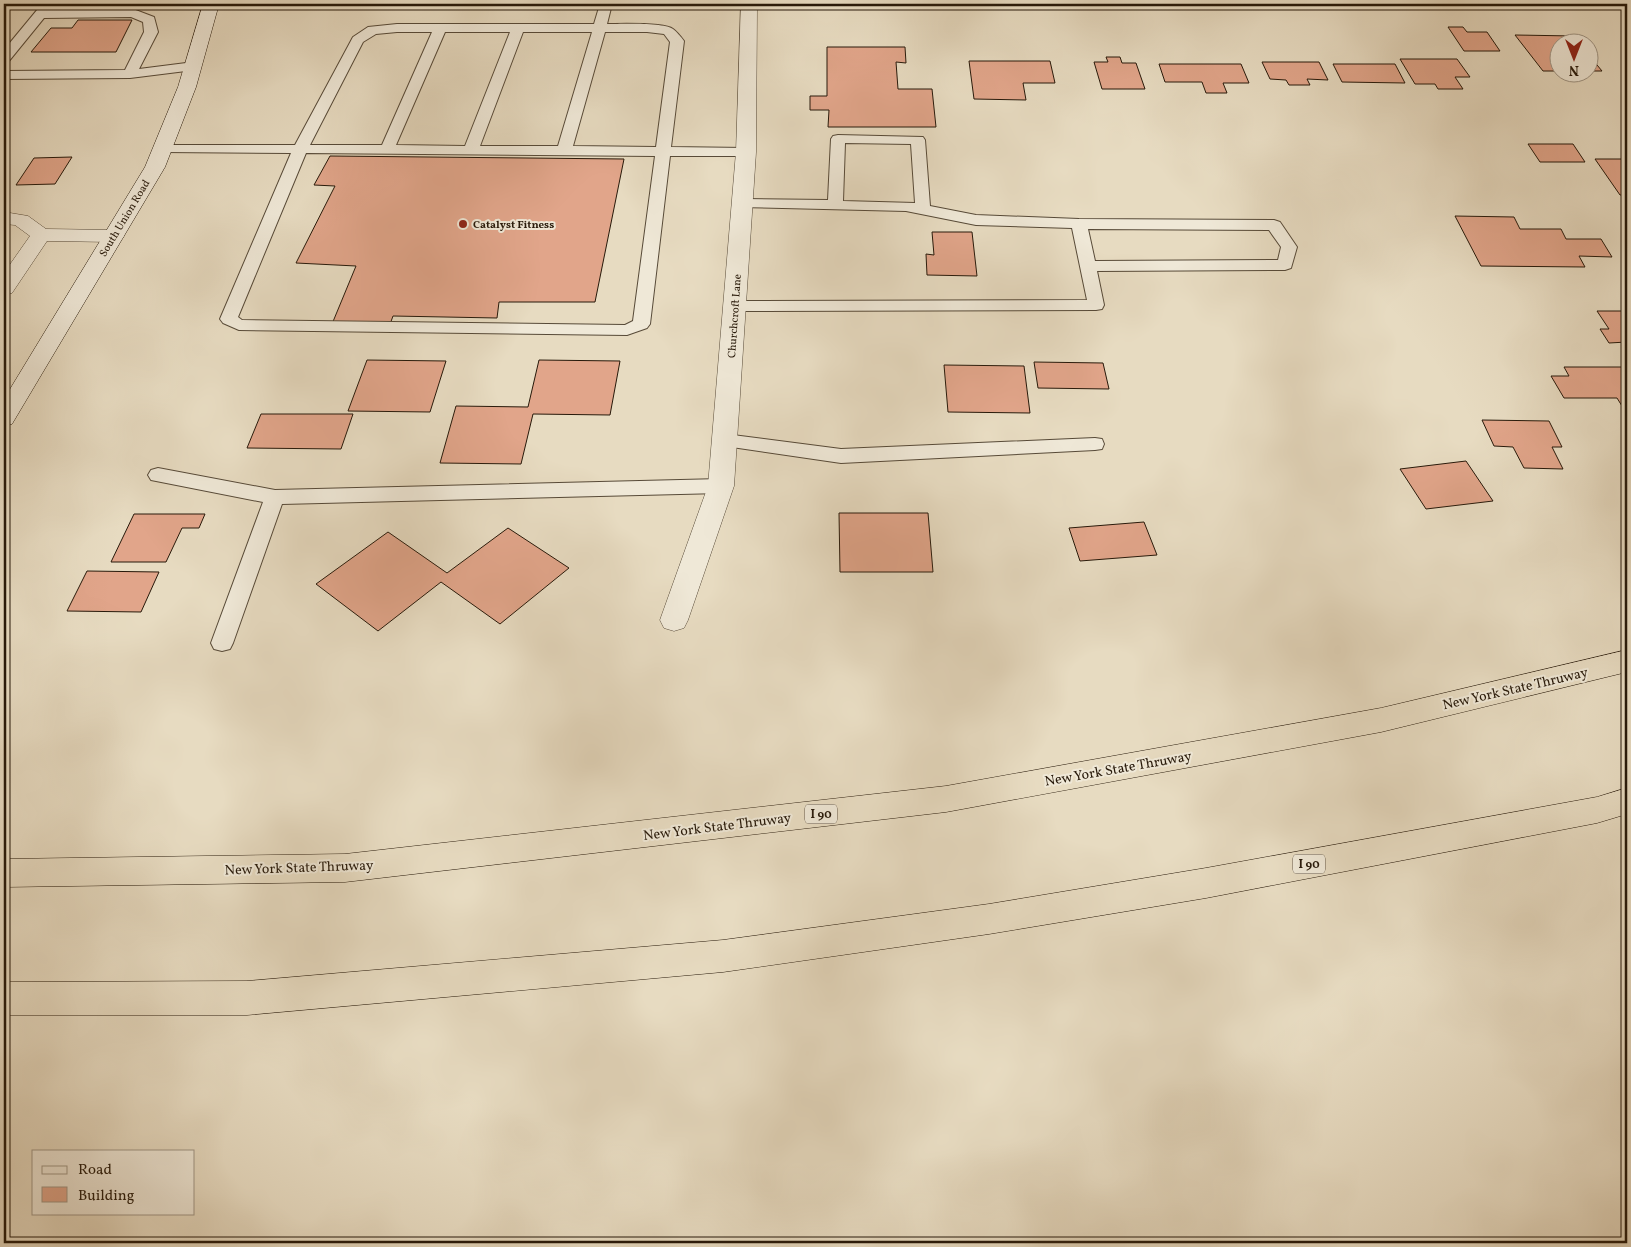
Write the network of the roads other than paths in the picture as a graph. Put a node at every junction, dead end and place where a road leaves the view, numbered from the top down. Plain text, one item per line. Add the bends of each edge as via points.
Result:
1 (48, 4) edge
2 (211, 4) edge
3 (606, 4) edge
4 (749, 4) edge
5 (39, 14) junction
6 (440, 28) junction
7 (518, 28) junction
8 (600, 28) junction
9 (4, 58) edge
10 (194, 66) junction
11 (130, 74) junction
12 (4, 75) edge
13 (163, 148) junction
14 (300, 149) junction
15 (387, 150) junction
16 (471, 150) junction
17 (564, 151) junction
18 (662, 151) junction
19 (746, 152) junction
20 (742, 204) junction
21 (835, 205) junction
22 (923, 210) junction
23 (4, 218) edge
24 (1079, 224) junction
25 (41, 236) junction
26 (114, 236) junction
27 (1088, 266) junction
28 (4, 288) edge
29 (735, 306) junction
30 (4, 418) edge
31 (725, 440) junction
32 (1095, 444) dead end
33 (158, 475) dead end
34 (721, 486) junction
35 (275, 497) junction
36 (674, 620) dead end
37 (222, 644) dead end
38 (1627, 661) edge
39 (1627, 801) edge
40 (4, 873) edge
41 (4, 999) edge

1 - 5 lane
2 - 10 street, South Union Road
3 - 8 lane
4 - 19 street, Churchcroft Lane
5 - 9 lane
5 - 11 lane via 133,13 149,20 150,32
6 - 7 lane
6 - 14 lane via 373,30 358,40
6 - 15 lane
7 - 8 lane
7 - 16 lane
8 - 17 lane
8 - 18 lane via 668,31 677,41
10 - 11 lane
10 - 13 street, South Union Road
11 - 12 lane
13 - 14 lane
13 - 26 street, South Union Road
14 - 15 lane
14 - 18 lane via 228,319 239,325 627,330 641,324
15 - 16 lane
16 - 17 lane
17 - 18 lane
18 - 19 lane
19 - 20 street, Churchcroft Lane
20 - 21 lane
20 - 29 street, Churchcroft Lane
21 - 22 lane via 906,206
21 - 22 lane via 838,139 918,140
22 - 24 lane via 976,220
23 - 25 street via 21,220
24 - 27 lane
24 - 27 lane via 1274,225 1289,247 1285,265
25 - 26 street
25 - 28 street
26 - 30 street, South Union Road
27 - 29 lane via 1096,304
29 - 31 street, Churchcroft Lane
31 - 32 lane via 841,456
31 - 34 street, Churchcroft Lane
33 - 35 lane
34 - 35 lane
34 - 36 street, Churchcroft Lane
35 - 37 lane
38 - 40 highway, New York State Thruway / I 90 via 1381,720 946,799 345,868
39 - 41 highway, I 90 via 1597,810 1206,883 990,919 723,956 247,998

